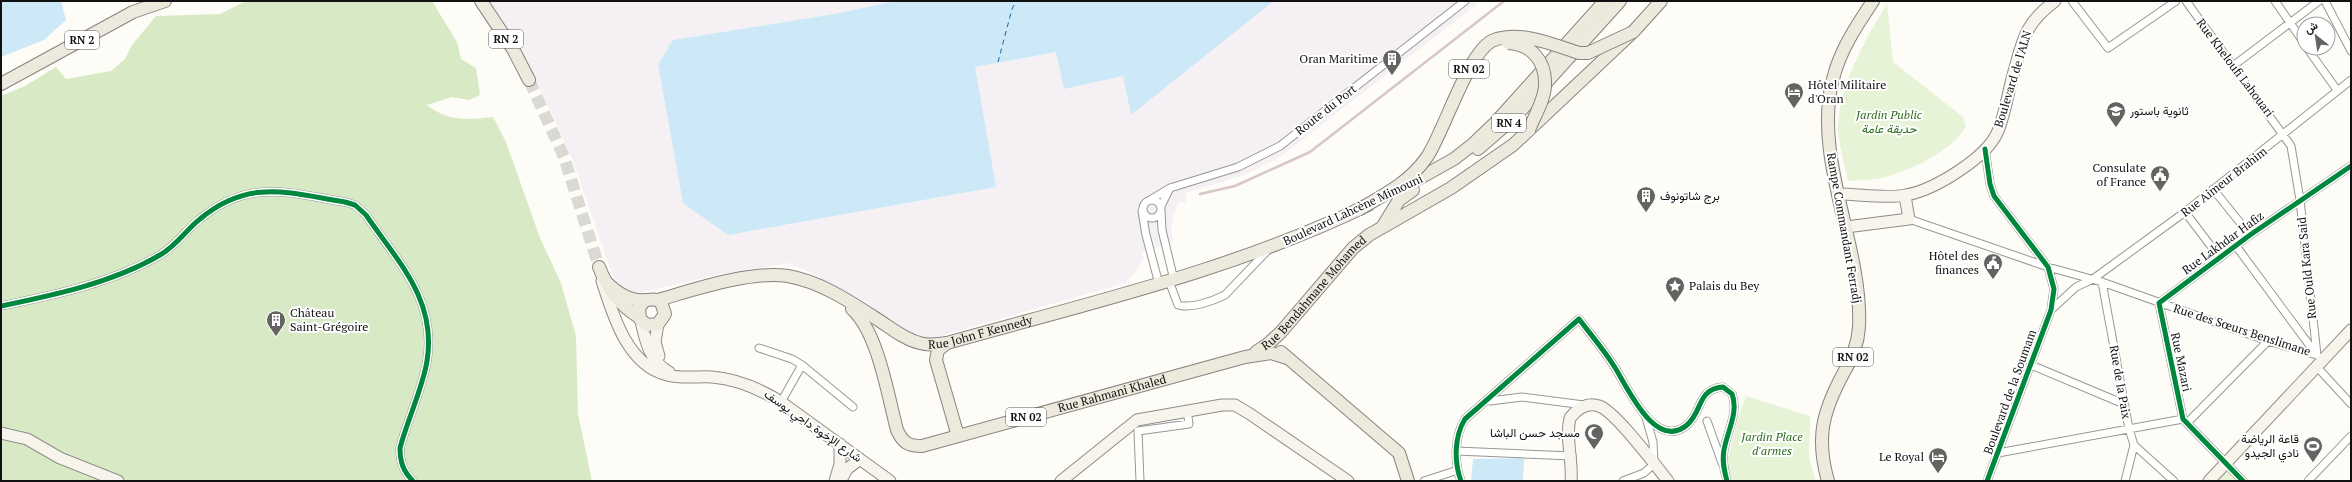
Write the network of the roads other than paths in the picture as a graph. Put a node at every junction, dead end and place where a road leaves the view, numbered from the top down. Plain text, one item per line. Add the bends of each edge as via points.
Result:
1 (165, 1) edge
2 (481, 1) edge
3 (1465, 1) edge
4 (1605, 1) edge
5 (1620, 1) edge
6 (1661, 1) edge
7 (1873, 1) edge
8 (2055, 1) edge
9 (2072, 1) edge
10 (2176, 1) edge
11 (2186, 1) edge
12 (2276, 1) edge
13 (2319, 1) edge
14 (2326, 1) edge
15 (2290, 23) junction
16 (1633, 32) junction
17 (2296, 32) edge
18 (2351, 51) edge
19 (2313, 56) edge
20 (1477, 57) junction
21 (2233, 66) junction
22 (529, 80) tunnel mouth
23 (2351, 80) edge
24 (1, 84) edge
25 (2337, 90) junction
26 (1529, 130) junction
27 (2285, 135) junction
28 (1985, 149) junction
29 (2351, 166) edge
30 (1170, 188) junction
31 (2214, 189) junction
32 (1839, 194) junction
33 (1905, 196) junction
34 (1149, 200) junction
35 (2300, 200) junction
36 (1161, 209) junction
37 (1358, 210) junction
38 (1142, 211) junction
39 (2184, 212) junction
40 (1909, 219) junction
41 (1382, 227) junction
42 (1846, 227) junction
43 (2250, 235) junction
44 (2236, 246) junction
45 (1269, 248) junction
46 (2220, 258) junction
47 (599, 267) joint
48 (2048, 267) junction
49 (2094, 280) junction
50 (606, 282) junction
51 (1167, 282) junction
52 (2102, 282) junction
53 (698, 289) junction
54 (840, 297) junction
55 (645, 300) junction
56 (658, 300) junction
57 (2159, 303) junction
58 (1, 306) edge
59 (2051, 310) junction
60 (665, 311) junction
61 (640, 319) junction
62 (658, 324) junction
63 (889, 327) junction
64 (2351, 330) edge
65 (1281, 332) junction
66 (2268, 341) junction
67 (947, 343) junction
68 (875, 347) junction
69 (759, 348) dead end
70 (1245, 357) junction
71 (1287, 358) junction
72 (2319, 361) junction
73 (802, 365) junction
74 (2031, 365) junction
75 (683, 376) junction
76 (781, 402) junction
77 (1487, 402) junction
78 (2124, 404) junction
79 (2351, 404) edge
80 (1587, 406) junction
81 (854, 407) dead end
82 (1187, 410) junction
83 (1646, 418) junction
84 (1707, 421) dead end
85 (2185, 421) junction
86 (2128, 429) junction
87 (1, 433) edge
88 (958, 436) junction
89 (2351, 436) edge
90 (840, 444) junction
91 (2134, 445) junction
92 (1456, 451) junction
93 (1998, 454) junction
94 (1572, 456) junction
95 (860, 459) junction
96 (2226, 462) junction
97 (1654, 464) junction
98 (1723, 465) junction
99 (1458, 470) junction
100 (118, 481) edge
101 (414, 481) edge
102 (835, 481) edge
103 (841, 481) edge
104 (890, 481) edge
105 (1060, 481) edge
106 (1140, 481) edge
107 (1348, 481) edge
108 (1408, 481) edge
109 (1424, 481) edge
110 (1461, 481) edge
111 (1571, 481) edge
112 (1623, 481) edge
113 (1668, 481) edge
114 (1727, 481) edge
115 (1828, 481) edge
116 (1987, 481) edge
117 (2125, 481) edge
118 (2174, 481) edge
119 (2209, 481) edge
120 (2243, 481) edge
121 (2308, 481) edge

1 - 24 main road, RN 2 via 133,12
2 - 22 main road, RN 2 via 513,49
3 - 30 street, Route du Port via 1269,153 1238,167
4 - 37 main road, Boulevard Lahcène Mimouni / RN 4 via 1496,122 1472,145 1431,173
5 - 41 main road, Boulevard Lahcène Mimouni / RN 4 via 1515,117 1471,154 1405,194
6 - 16 main road, RN 02
7 - 32 main road, Rampe Commandant Ferradj / RN 02 via 1838,63 1830,92 1830,149
8 - 28 main road, Boulevard de l'ALN via 2027,28 1998,131
9 - 10 street via 2108,48
11 - 21 street, Rue Kheloufi Lahouari
12 - 15 street
13 - 15 street
14 - 18 street
15 - 17 street
15 - 21 street
16 - 20 main road, RN 02, bridge via 1588,53 1522,37 1502,38 1486,45
16 - 26 main road, RN 02
19 - 25 street
20 - 26 main road, bridge via 1500,44 1516,43 1527,47 1539,60 1545,86
20 - 37 main road, RN 02, bridge via 1427,157 1392,191
21 - 27 street, Rue Kheloufi Lahouari
23 - 25 street, Rue Aimeur Brahim
25 - 27 street, Rue Aimeur Brahim
26 - 41 main road, RN 02 via 1484,167
27 - 31 street, Rue Aimeur Brahim
27 - 35 street, Rue Ould Kara Said via 2291,146
28 - 33 main road, Boulevard de l'ALN via 1941,181
28 - 48 street via 1994,196
29 - 35 street, Rue Lakhdar Hafiz
30 - 34 street, Route du Port
30 - 36 street
31 - 39 street, Rue Aimeur Brahim
31 - 43 street
32 - 33 main road, Boulevard de l'ALN
32 - 42 main road, Rampe Commandant Ferradj / RN 02
33 - 40 main road
34 - 36 street via 1154,200
34 - 38 street via 1145,202
35 - 43 street, Rue Lakhdar Hafiz
35 - 72 street, Rue Ould Kara Said
36 - 38 street via 1158,216 1149,218
36 - 51 street
37 - 45 main road, Boulevard Lahcène Mimouni / RN 02
38 - 51 street via 1146,235
39 - 46 street
39 - 49 street, Rue Aimeur Brahim
40 - 42 main road, Rue des Sœurs Benslimane
40 - 48 street, Rue des Sœurs Benslimane
41 - 65 main road, Rue Bendahmane Mohamed / RN 02 via 1353,248
42 - 115 main road, Rampe Commandant Ferradj / RN 02 via 1858,296 1859,326 1851,362 1830,402 1822,425 1820,447
43 - 44 street, Rue Lakhdar Hafiz
44 - 46 street, Rue Lakhdar Hafiz
44 - 72 street
45 - 51 main road, Rue John F Kennedy / RN 02
45 - 51 street via 1225,294 1218,298 1185,307 1178,305
46 - 57 street, Rue Lakhdar Hafiz
47 - 50 main road
47 - 75 main road, شارع الإخوة داحي يوسف via 616,321 635,352 657,372 667,376
48 - 49 street, Rue des Sœurs Benslimane
48 - 59 street, Boulevard de la Soumam via 2054,289
49 - 52 street, Rue des Sœurs Benslimane
49 - 59 street, Rue Aimeur Brahim via 2076,288
50 - 55 main road via 621,294
50 - 61 main road via 618,300
51 - 67 main road, Rue John F Kennedy / RN 02
52 - 57 street, Rue des Sœurs Benslimane
52 - 78 street, Rue de la Paix
53 - 54 main road, Rue John F Kennedy / RN 02 via 773,275 800,279
53 - 56 main road, Rue John F Kennedy / RN 02
53 - 60 main road, Rue John F Kennedy / RN 02 via 680,298
54 - 63 main road, Rue John F Kennedy / RN 02
54 - 68 main road, Rue Rahmani Khaled / RN 02 via 863,320
55 - 56 main road
55 - 61 main road via 639,308
56 - 60 main road
57 - 66 street, Rue des Sœurs Benslimane
57 - 85 street, Rue Mazari
58 - 101 street via 66,292 160,255 200,219 237,197 278,190 355,205 366,215 418,290 429,332 427,362 400,448 400,461
59 - 74 street, Boulevard de la Soumam
60 - 62 main road via 663,319
61 - 62 main road via 647,325
61 - 75 main road, شارع الإخوة داحي يوسف via 656,362 664,369
62 - 75 main road via 655,342 657,352 663,363
63 - 67 main road, Rue John F Kennedy / RN 02 via 919,343
63 - 68 main road via 876,332
64 - 72 main road
65 - 70 main road, Rue Bendahmane Mohamed / RN 02 via 1262,350
65 - 71 main road via 1276,346
66 - 72 street, Rue des Sœurs Benslimane
66 - 85 street
67 - 88 main road via 938,350 936,360
68 - 88 main road, Rue Rahmani Khaled / RN 02 via 902,441 909,446 922,446
69 - 73 street
70 - 71 main road via 1272,353
70 - 88 main road, Rue Rahmani Khaled / RN 02
71 - 108 main road via 1399,453
72 - 79 street
72 - 96 main road
73 - 76 street
73 - 81 street
74 - 78 street
74 - 93 street, Boulevard de la Soumam
75 - 76 main road, شارع الإخوة داحي يوسف via 731,380 761,391
76 - 90 main road, شارع الإخوة داحي يوسف
77 - 80 street via 1522,397
77 - 83 street via 1579,319 1614,365
77 - 92 street via 1471,412 1461,426
78 - 86 street, Rue de la Paix
80 - 94 main road via 1580,408 1570,418 1568,433
80 - 97 main road via 1600,406 1610,413
82 - 105 main road via 1137,420
82 - 106 street via 1189,424 1138,431
82 - 107 main road via 1235,405
83 - 97 street via 1653,442
83 - 98 street via 1664,430 1679,430 1691,420 1704,396 1711,389 1723,387 1728,390 1732,394 1735,408 1724,450
84 - 98 street
85 - 86 street
85 - 96 street
86 - 91 street, Rue de la Paix
86 - 93 street
87 - 100 main road via 26,439 60,458
89 - 121 street
90 - 95 main road, شارع الإخوة داحي يوسف
90 - 102 main road via 840,464
91 - 117 street
91 - 118 street
92 - 94 street
92 - 99 street
93 - 116 street, Boulevard de la Soumam
94 - 111 main road
95 - 103 main road via 847,469
95 - 104 main road, شارع الإخوة داحي يوسف
96 - 119 main road
96 - 120 street
97 - 112 street via 1644,473
97 - 113 main road
98 - 114 street
99 - 109 street
99 - 110 street

